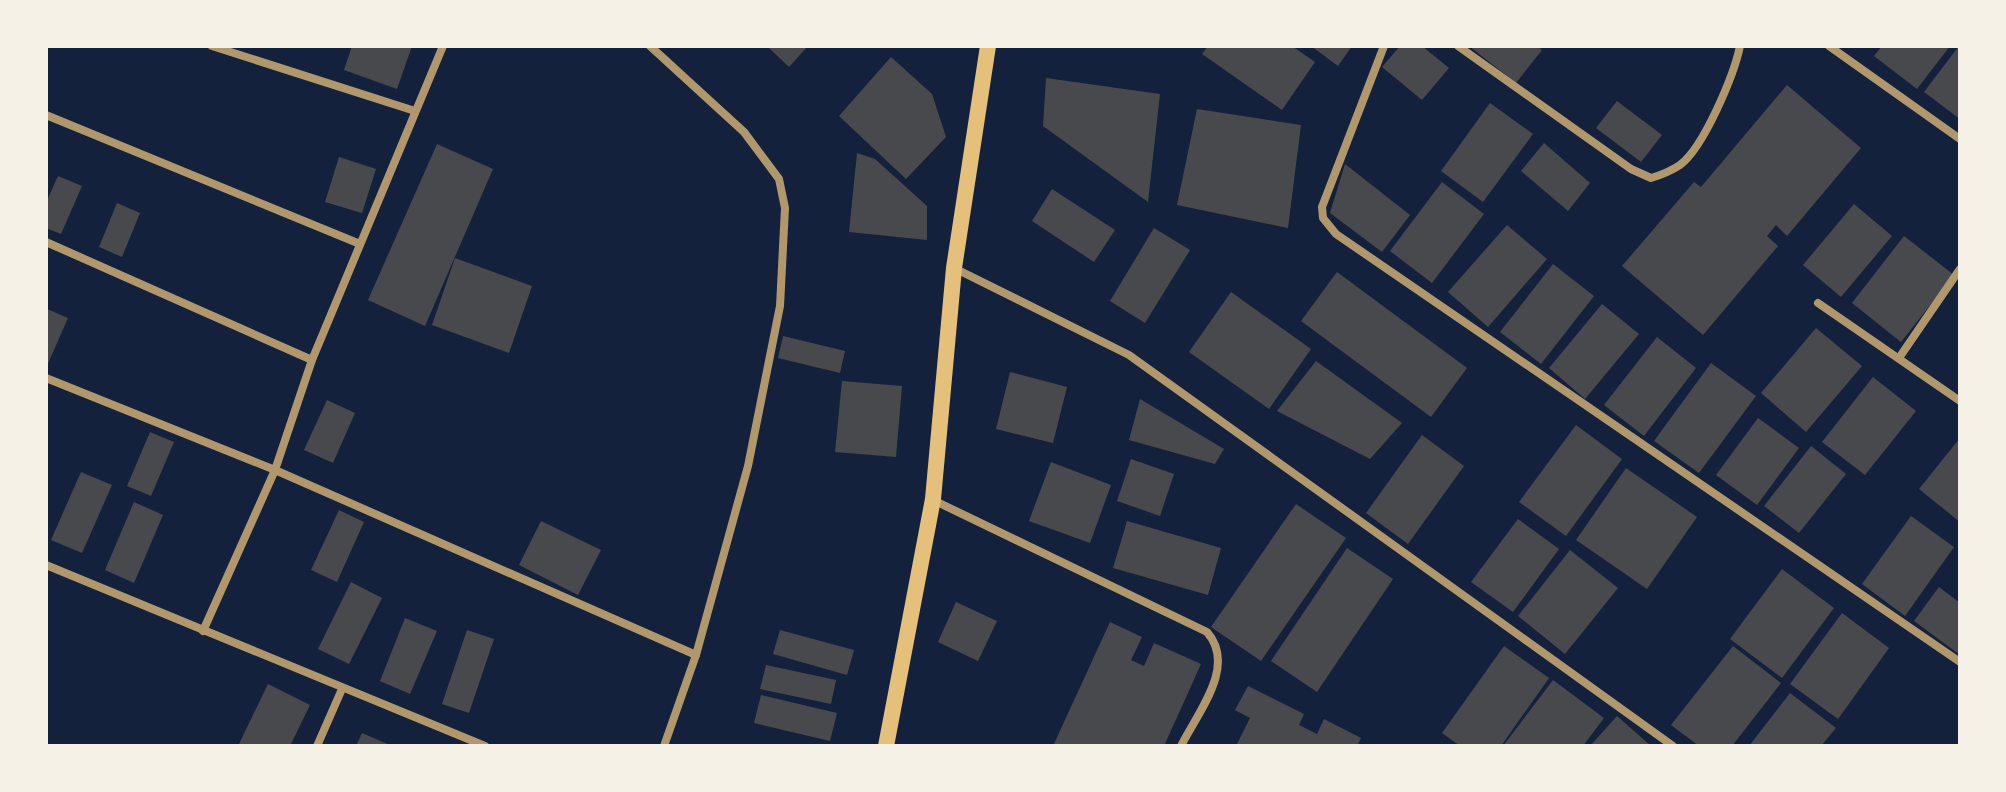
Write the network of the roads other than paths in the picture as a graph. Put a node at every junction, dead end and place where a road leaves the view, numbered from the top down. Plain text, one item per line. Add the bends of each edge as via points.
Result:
1 (212, 46) edge
2 (443, 46) edge
3 (650, 46) edge
4 (988, 46) edge
5 (1384, 46) edge
6 (1458, 46) edge
7 (1740, 46) edge
8 (1829, 46) edge
9 (415, 111) junction
10 (46, 115) edge
11 (1960, 139) edge
12 (46, 242) edge
13 (360, 244) junction
14 (954, 268) junction
15 (1960, 269) edge
16 (1818, 303) dead end
17 (1899, 358) junction
18 (312, 360) junction
19 (46, 378) edge
20 (1960, 401) edge
21 (275, 470) junction
22 (933, 499) junction
23 (46, 565) edge
24 (203, 631) junction
25 (696, 655) junction
26 (1960, 662) edge
27 (342, 689) junction
28 (317, 746) edge
29 (485, 746) edge
30 (664, 746) edge
31 (886, 746) edge
32 (1181, 746) edge
33 (1673, 746) edge

1 - 9 street
2 - 9 street
3 - 25 street via 744,132 779,179 785,208 777,321 748,466
4 - 14 main road
5 - 26 street via 1322,207 1323,218 1336,234
6 - 7 street via 1651,178 1682,163 1696,143 1731,81
8 - 11 street
9 - 13 street
10 - 13 street
12 - 18 street
13 - 18 street
14 - 22 main road
14 - 33 street via 1129,355
15 - 17 street
16 - 17 street
17 - 20 street
18 - 21 street
19 - 21 street
21 - 24 street
21 - 25 street
22 - 31 main road
22 - 32 street via 1207,632 1215,641 1221,668
23 - 24 street
24 - 27 street
25 - 30 street
27 - 28 street
27 - 29 street

